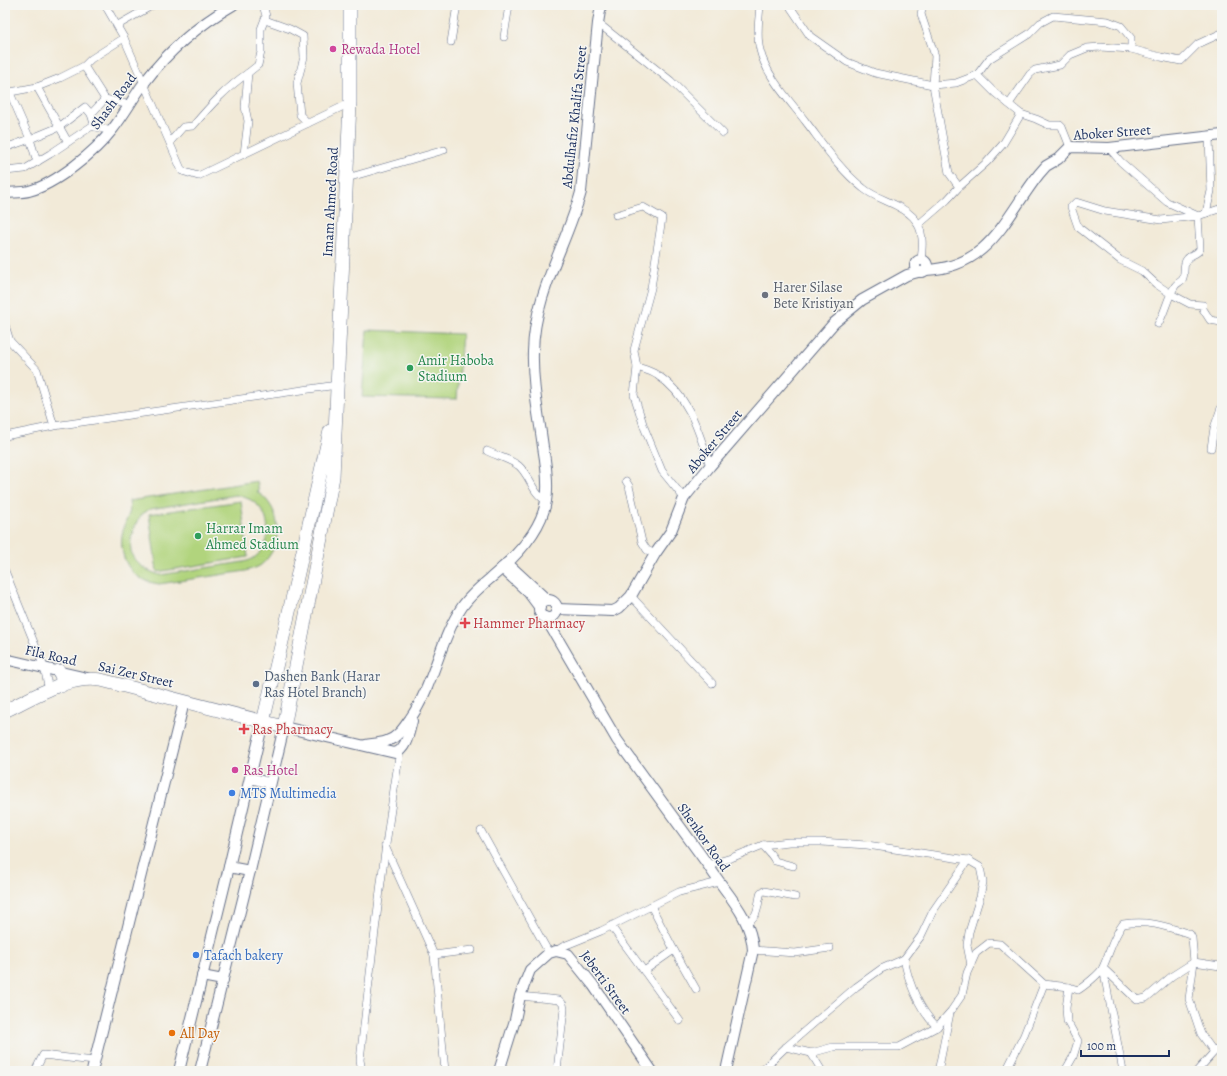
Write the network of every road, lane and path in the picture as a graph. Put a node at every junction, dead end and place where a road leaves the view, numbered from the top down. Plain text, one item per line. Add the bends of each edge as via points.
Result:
1 (105, 5) edge
2 (153, 5) edge
3 (262, 5) edge
4 (350, 5) edge
5 (457, 5) edge
6 (509, 5) edge
7 (601, 5) edge
8 (760, 5) edge
9 (790, 5) edge
10 (922, 5) edge
11 (230, 6) edge
12 (265, 20) junction
13 (598, 23) junction
14 (118, 25) junction
15 (1222, 33) edge
16 (504, 37) dead end
17 (124, 38) junction
18 (451, 42) dead end
19 (1131, 49) junction
20 (84, 66) junction
21 (248, 73) junction
22 (977, 75) junction
23 (145, 82) junction
24 (934, 85) junction
25 (37, 87) junction
26 (8, 93) edge
27 (105, 99) junction
28 (350, 103) junction
29 (1009, 104) junction
30 (130, 105) junction
31 (91, 114) junction
32 (1021, 114) junction
33 (308, 123) junction
34 (59, 126) junction
35 (95, 127) junction
36 (111, 132) junction
37 (724, 132) dead end
38 (1222, 136) edge
39 (1209, 137) junction
40 (30, 139) junction
41 (68, 142) junction
42 (170, 142) junction
43 (1070, 147) junction
44 (5, 148) edge
45 (1109, 148) junction
46 (444, 150) dead end
47 (244, 154) junction
48 (37, 162) junction
49 (5, 171) edge
50 (347, 178) junction
51 (959, 187) junction
52 (5, 193) edge
53 (1222, 208) edge
54 (1206, 213) junction
55 (616, 215) dead end
56 (1198, 216) junction
57 (918, 225) junction
58 (921, 267) junction
59 (1171, 294) junction
60 (1222, 322) edge
61 (1158, 324) dead end
62 (5, 325) edge
63 (8, 342) edge
64 (637, 367) junction
65 (337, 385) junction
66 (337, 400) junction
67 (1222, 405) edge
68 (54, 426) junction
69 (5, 436) edge
70 (1211, 448) dead end
71 (487, 451) dead end
72 (710, 466) junction
73 (626, 481) dead end
74 (684, 498) junction
75 (546, 501) junction
76 (517, 553) junction
77 (655, 554) junction
78 (505, 565) junction
79 (5, 571) edge
80 (517, 577) junction
81 (490, 579) junction
82 (631, 596) junction
83 (549, 613) junction
84 (5, 659) edge
85 (44, 667) junction
86 (59, 670) junction
87 (91, 679) junction
88 (712, 683) dead end
89 (61, 686) junction
90 (49, 690) junction
91 (184, 702) junction
92 (5, 711) edge
93 (414, 714) junction
94 (263, 722) junction
95 (284, 727) junction
96 (366, 745) junction
97 (400, 751) junction
98 (250, 778) junction
99 (270, 783) junction
100 (481, 831) dead end
101 (762, 845) junction
102 (385, 846) junction
103 (968, 860) junction
104 (708, 865) junction
105 (793, 866) dead end
106 (229, 867) junction
107 (250, 871) junction
108 (719, 882) junction
109 (795, 896) dead end
110 (651, 906) junction
111 (747, 922) junction
112 (611, 926) junction
113 (830, 948) dead end
114 (472, 950) dead end
115 (674, 950) junction
116 (753, 950) junction
117 (553, 952) junction
118 (434, 955) junction
119 (904, 959) junction
120 (1194, 962) junction
121 (971, 965) junction
122 (1222, 966) edge
123 (1103, 968) junction
124 (644, 971) junction
125 (202, 976) junction
126 (223, 980) junction
127 (1044, 984) junction
128 (1069, 987) junction
129 (696, 989) dead end
130 (520, 996) junction
131 (951, 1011) junction
132 (680, 1021) dead end
133 (937, 1027) junction
134 (786, 1047) junction
135 (1222, 1048) edge
136 (1214, 1052) junction
137 (811, 1053) junction
138 (93, 1066) edge
139 (35, 1071) edge
140 (178, 1071) edge
141 (200, 1071) edge
142 (362, 1071) edge
143 (445, 1071) edge
144 (499, 1071) edge
145 (557, 1071) edge
146 (652, 1071) edge
147 (726, 1071) edge
148 (761, 1071) edge
149 (822, 1071) edge
150 (937, 1071) edge
151 (1008, 1071) edge
152 (1065, 1071) edge
153 (1123, 1071) edge
154 (1197, 1071) edge

1 - 14 street
2 - 14 street
3 - 12 street
4 - 28 highway, Imam Ahmed Road
5 - 18 street
6 - 16 street
7 - 13 main road, Abdulhafiz Khalifa Street
8 - 57 street via 760,52 771,77 840,166 863,189 904,210
9 - 24 street via 810,36 847,62 875,73
10 - 24 street via 921,14 935,56
11 - 23 main road, Shash Road via 175,48
12 - 21 street via 260,29 261,52 258,65
12 - 33 street via 303,36 304,57 298,83 300,115
13 - 37 street via 671,81
13 - 75 main road, Abdulhafiz Khalifa Street via 581,192 541,299 535,325 533,375 545,460
14 - 17 street
15 - 19 street via 1198,44 1182,61
17 - 20 street
17 - 23 street
19 - 22 street via 1131,38 1121,26 1108,21 1053,16 989,58
19 - 29 street via 1087,48 1070,55 1060,65 1035,70
20 - 25 street
20 - 27 street
21 - 42 street via 234,82 211,104 193,126 183,127
21 - 47 street via 245,107 248,121
22 - 24 street via 956,83
22 - 29 street
23 - 30 main road, Shash Road
23 - 42 street
24 - 51 street via 949,173
25 - 26 street
25 - 34 street
26 - 40 street
27 - 30 street
27 - 31 street
28 - 33 street
28 - 50 highway, Imam Ahmed Road
29 - 32 street
30 - 36 main road, Shash Road
31 - 34 street via 85,107
31 - 35 street
32 - 43 street via 1048,125 1060,125
32 - 51 street via 1003,144
33 - 47 street
34 - 40 street
34 - 41 street
35 - 36 street
35 - 41 street via 92,126
36 - 52 main road, Shash Road via 88,154 47,185 28,192
38 - 39 main road, Aboker Street
39 - 45 main road, Aboker Street
39 - 54 street via 1211,191
40 - 44 street
40 - 48 street
41 - 48 street
42 - 47 street via 182,171 198,176
43 - 45 main road, Aboker Street
43 - 58 main road, Aboker Street via 1038,174 999,232 980,252 954,266 937,270
45 - 56 street via 1121,162 1167,202
46 - 50 street
48 - 49 street via 25,169
50 - 65 highway, Imam Ahmed Road
51 - 57 street
53 - 54 street
54 - 56 street
55 - 64 street via 643,207 662,218 651,288 634,350
56 - 59 street via 1200,250 1187,258 1182,280
56 - 59 street via 1162,220 1105,211 1076,202 1071,207 1078,227 1120,260 1142,271
57 - 58 street via 923,248
58 - 72 main road, Aboker Street via 862,300 834,323
59 - 60 street via 1190,304 1203,305 1210,320
59 - 61 street
62 - 63 street
63 - 68 street via 38,370
64 - 72 street via 656,374 675,390 688,407
64 - 74 street via 634,395 644,427 662,471
65 - 66 highway, Imam Ahmed Road
65 - 68 street
66 - 94 highway, Imam Ahmed Road
66 - 95 highway, Imam Ahmed Road via 333,477
67 - 70 street via 1214,428
68 - 69 street
71 - 75 street via 518,466 539,497
72 - 74 main road, Aboker Street
73 - 77 street via 642,542 647,550
74 - 77 main road, Aboker Street via 671,531
75 - 76 main road, Abdulhafiz Khalifa Street via 542,518 531,537
76 - 78 main road, Abdulhafiz Khalifa Street
76 - 80 main road
77 - 82 main road, Aboker Street
78 - 80 main road
78 - 81 main road, Abdulhafiz Khalifa Street
79 - 85 street
80 - 81 main road
80 - 83 main road
80 - 83 main road via 547,600 553,601 556,606
81 - 93 main road, Abdulhafiz Khalifa Street via 471,596 454,621
82 - 83 main road, Aboker Street via 613,611
82 - 88 street
83 - 104 main road, Shenkor Road via 559,639 617,740
84 - 85 main road, Fila Road
85 - 86 main road, Fila Road
85 - 90 street
86 - 87 main road, Fila Road
86 - 89 highway
87 - 89 highway, Sai Zer Street
87 - 91 highway, Sai Zer Street
89 - 90 highway, Sai Zer Street
90 - 92 highway, Sai Zer Street
91 - 94 highway, Sai Zer Street
91 - 138 main road
93 - 96 main road via 398,735 382,743
93 - 97 main road
94 - 95 highway, Sai Zer Street
94 - 98 main road
95 - 96 main road
95 - 99 main road
96 - 97 main road via 389,752
97 - 102 street
98 - 99 main road
98 - 106 main road
99 - 107 main road
100 - 117 street
101 - 103 street via 789,842 860,844
101 - 104 street
101 - 105 street via 776,861
102 - 118 street
102 - 142 street via 360,1060
103 - 119 street
103 - 121 street via 980,867 983,882 967,945
104 - 108 main road, Shenkor Road
106 - 107 main road
106 - 125 main road
107 - 126 main road
108 - 110 street via 679,892
108 - 111 main road, Shenkor Road
109 - 111 street via 761,892 756,915
110 - 112 street
110 - 115 street
111 - 116 main road, Shenkor Road via 753,940
112 - 117 street
112 - 124 street
113 - 116 street via 796,953
114 - 118 street
115 - 124 street
115 - 129 street
116 - 147 main road, Shenkor Road
117 - 130 main road via 530,970
117 - 146 main road, Jeberti Street via 568,954 573,960
118 - 143 street
119 - 133 street via 908,976 922,1008
119 - 134 street via 881,969 856,987
120 - 122 street
120 - 123 street via 1146,998 1137,1000
120 - 123 street via 1190,934 1164,925 1138,922 1123,924 1117,932
120 - 136 street via 1189,999 1200,1034
121 - 127 street via 976,953 989,943 1000,944
121 - 131 street via 962,995
123 - 128 street via 1078,990
123 - 153 street
124 - 132 street
125 - 126 main road
125 - 140 main road
126 - 141 main road
127 - 128 street
127 - 151 street
128 - 152 street via 1067,1022 1078,1041
130 - 144 main road
130 - 145 street via 559,1000 563,1004
131 - 133 street
131 - 150 street
133 - 137 street via 899,1047 833,1047
134 - 137 street
134 - 148 street
135 - 136 street
136 - 154 street
137 - 149 street
138 - 139 street via 43,1055

